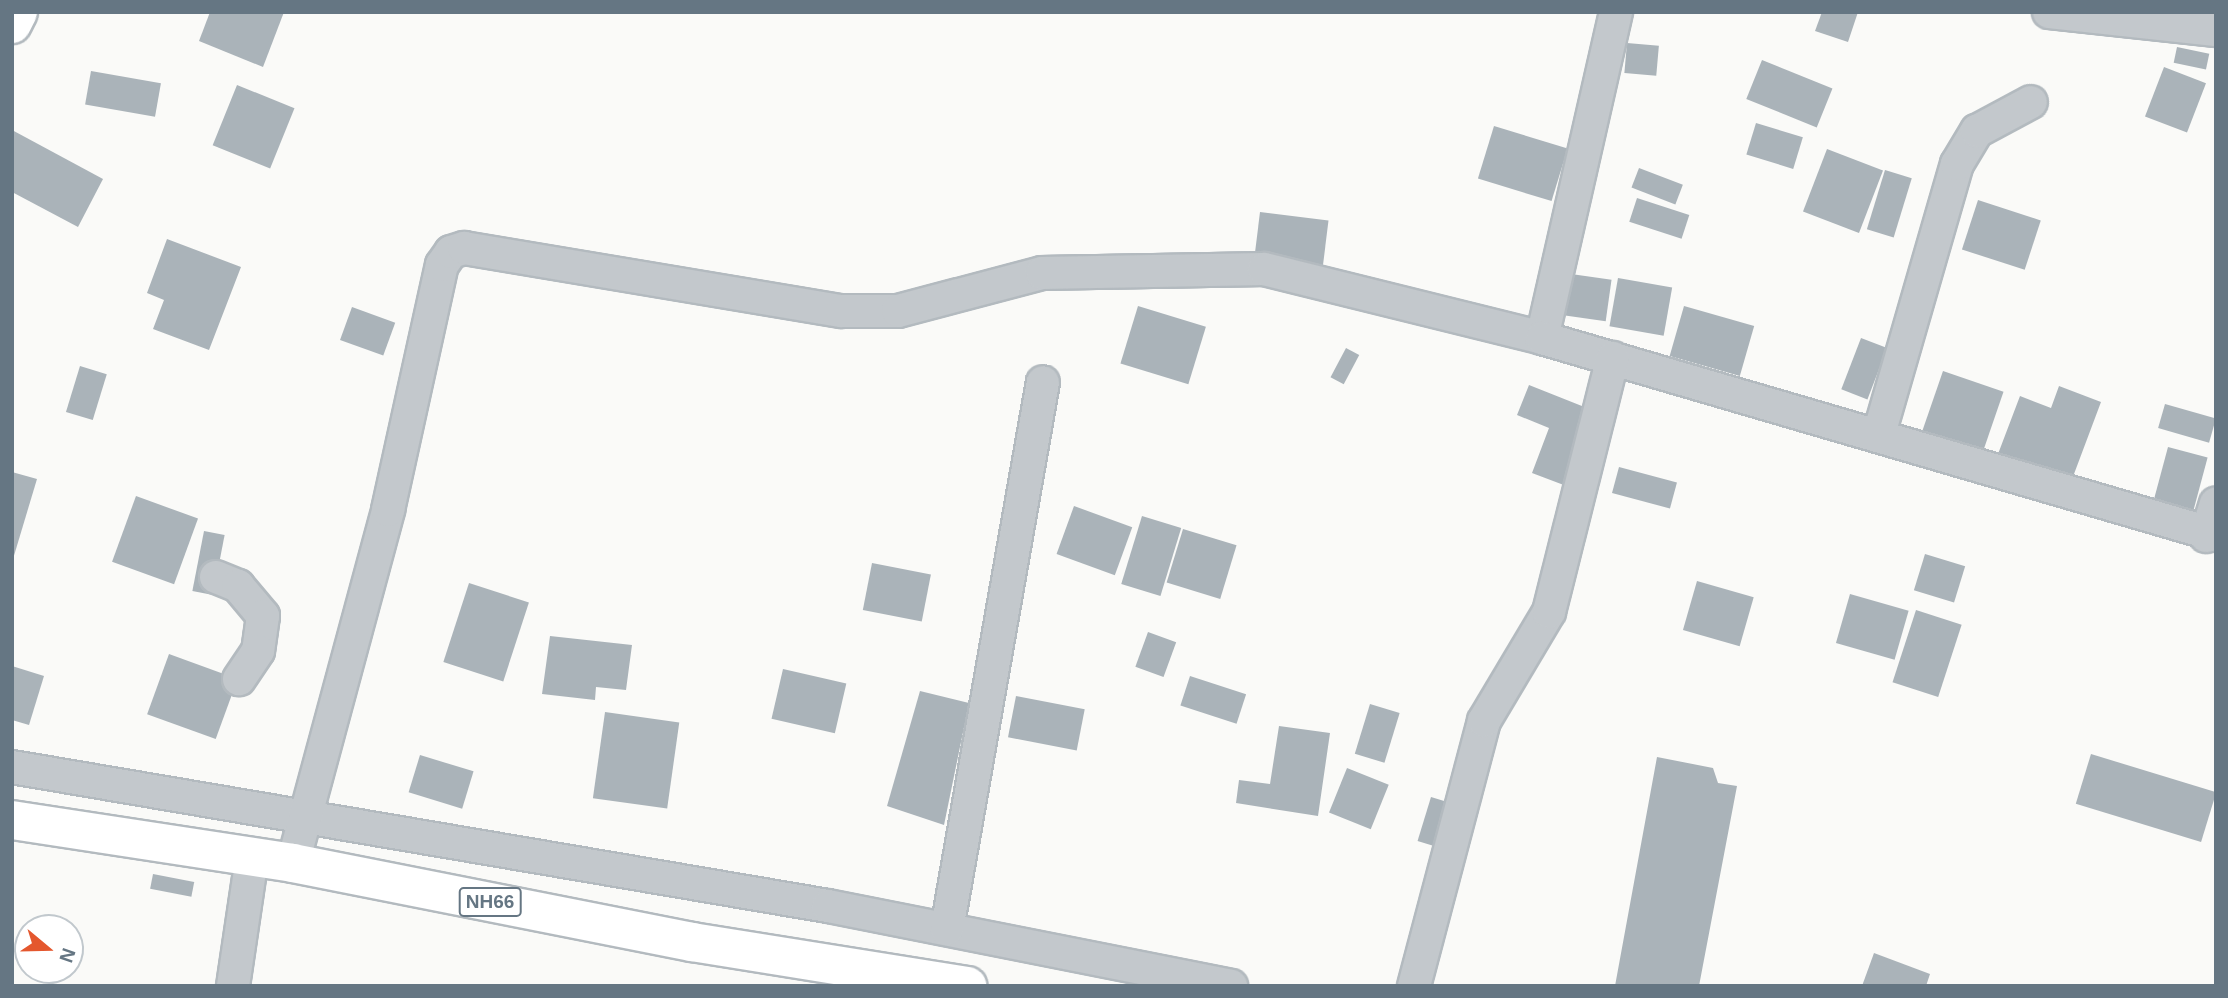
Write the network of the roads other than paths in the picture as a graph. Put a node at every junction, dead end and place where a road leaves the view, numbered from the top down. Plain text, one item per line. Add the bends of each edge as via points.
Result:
1 (18, 12) edge
2 (1616, 12) edge
3 (2049, 12) edge
4 (12, 24) edge
5 (2216, 30) edge
6 (2031, 102) dead end
7 (1542, 338) junction
8 (1613, 358) junction
9 (1043, 382) dead end
10 (1879, 434) junction
11 (2216, 503) edge
12 (2211, 536) edge
13 (216, 577) dead end
14 (239, 679) dead end
15 (12, 767) edge
16 (305, 817) junction
17 (12, 820) edge
18 (253, 857) junction
19 (293, 863) junction
20 (947, 929) junction
21 (946, 984) edge
22 (233, 986) edge
23 (1231, 986) edge
24 (1414, 986) edge

1 - 4 main road
2 - 7 street
3 - 5 street
6 - 10 street via 1978,131 1958,164
7 - 8 street
7 - 16 street via 1264,269 1042,273 898,312 842,311 464,248 452,252 442,265 388,510
8 - 10 street
8 - 24 street via 1549,612 1484,721
9 - 20 street
10 - 12 street
11 - 12 street
13 - 14 street via 238,586 263,616 258,651
15 - 16 street
16 - 19 street
16 - 20 street
17 - 18 main road, NH66
18 - 19 main road, NH66
18 - 22 street
19 - 21 main road, NH66 via 692,942
20 - 23 street

